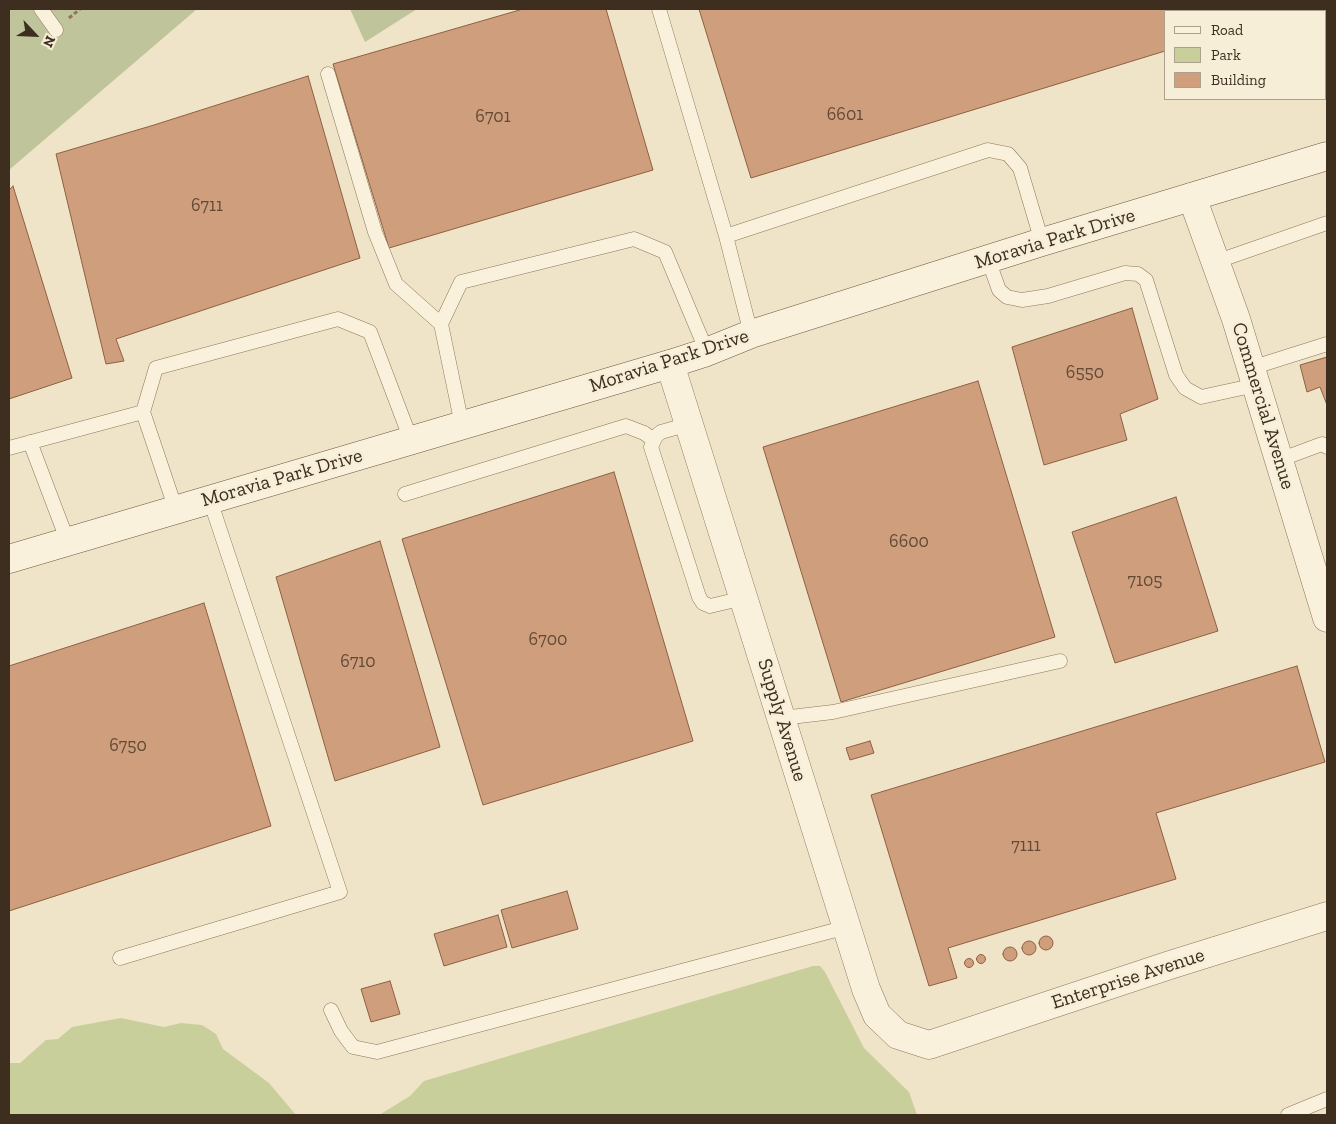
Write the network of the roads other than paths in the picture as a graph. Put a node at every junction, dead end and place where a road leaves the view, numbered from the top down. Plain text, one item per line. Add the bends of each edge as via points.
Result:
1 (41, 9) edge
2 (659, 9) edge
3 (56, 30) dead end
4 (328, 74) dead end
5 (1327, 156) edge
6 (1192, 197) junction
7 (1327, 223) edge
8 (726, 236) junction
9 (1042, 242) junction
10 (988, 259) junction
11 (1215, 262) junction
12 (441, 324) junction
13 (751, 334) junction
14 (1327, 344) edge
15 (707, 352) junction
16 (670, 364) junction
17 (1253, 376) junction
18 (143, 412) junction
19 (689, 424) junction
20 (462, 425) junction
21 (411, 440) junction
22 (654, 440) junction
23 (30, 442) junction
24 (1327, 447) edge
25 (9, 448) edge
26 (1279, 460) junction
27 (405, 494) dead end
28 (210, 500) junction
29 (176, 510) junction
30 (68, 542) junction
31 (9, 559) edge
32 (744, 598) junction
33 (1327, 618) edge
34 (1060, 661) dead end
35 (782, 718) junction
36 (1327, 916) edge
37 (847, 927) junction
38 (120, 958) dead end
39 (331, 1010) dead end
40 (929, 1045) joint
41 (1327, 1099) edge
42 (1288, 1115) edge

1 - 3 lane
2 - 8 lane
4 - 12 lane via 375,232 396,284
5 - 6 street, Moravia Park Drive
6 - 9 street, Moravia Park Drive
6 - 11 street, Commercial Avenue
7 - 11 lane
8 - 9 lane via 988,150 1008,154 1020,168
8 - 13 lane
9 - 10 street, Moravia Park Drive
10 - 13 street, Moravia Park Drive
10 - 17 lane via 999,290 1007,297 1022,300 1048,296 1126,273 1138,274 1146,280 1176,375 1185,388 1201,396
11 - 17 street, Commercial Avenue
12 - 15 lane via 461,282 634,239 665,252
12 - 20 lane
13 - 15 street, Moravia Park Drive
14 - 17 lane
15 - 16 street, Moravia Park Drive
16 - 19 street, Supply Avenue
16 - 20 street, Moravia Park Drive
17 - 26 street, Commercial Avenue
18 - 21 lane via 156,368 338,319 370,332
18 - 23 lane
18 - 29 lane
19 - 22 lane via 661,432
19 - 32 street, Supply Avenue
20 - 21 street, Moravia Park Drive
21 - 28 street, Moravia Park Drive
22 - 27 lane via 626,426
22 - 32 lane via 651,447 699,597 710,606
23 - 25 lane
23 - 30 lane
24 - 26 lane via 1322,444
26 - 33 street, Commercial Avenue
28 - 29 street, Moravia Park Drive
28 - 38 lane via 340,892
29 - 30 street, Moravia Park Drive
30 - 31 street, Moravia Park Drive
32 - 35 street, Supply Avenue
34 - 35 lane via 833,712
35 - 37 street, Supply Avenue
36 - 40 street, Enterprise Avenue
37 - 39 lane via 377,1052 353,1047
37 - 40 street, Supply Avenue via 877,1015 898,1036
41 - 42 lane

